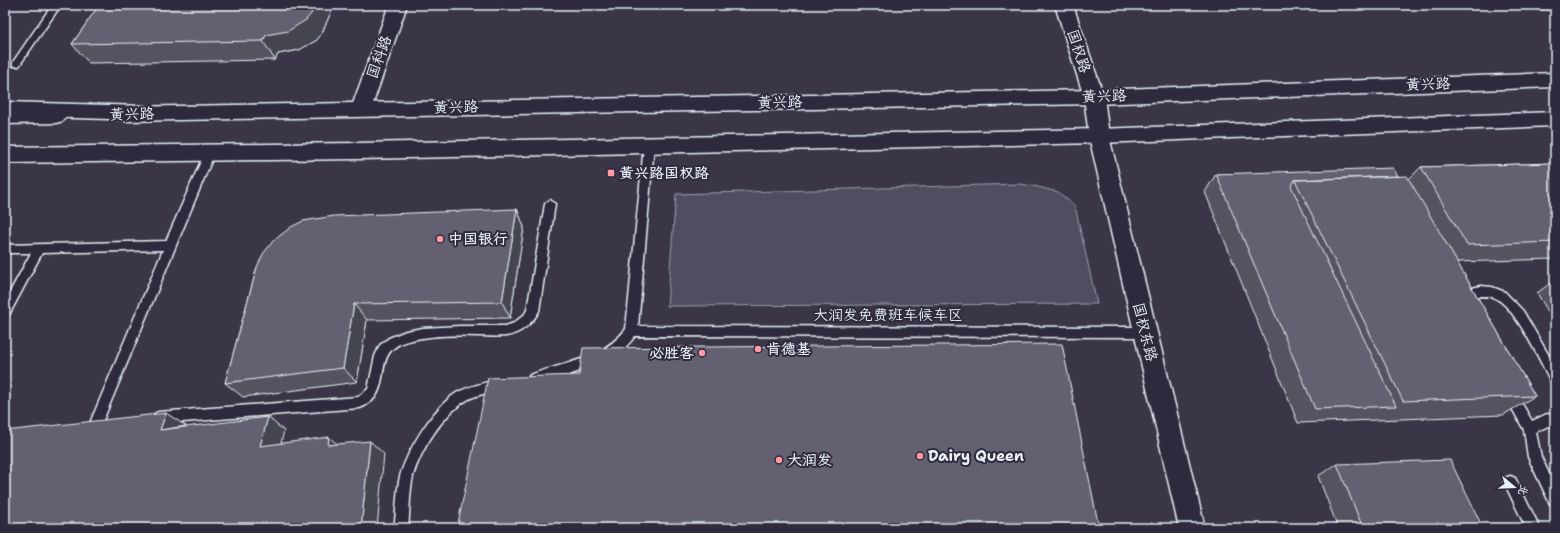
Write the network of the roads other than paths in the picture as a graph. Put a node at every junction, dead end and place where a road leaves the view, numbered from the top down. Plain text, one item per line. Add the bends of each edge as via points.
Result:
1 (57, 5) edge
2 (398, 5) edge
3 (1064, 5) edge
4 (16, 64) dead end
5 (1555, 80) edge
6 (1094, 97) junction
7 (5, 109) edge
8 (361, 109) junction
9 (144, 114) junction
10 (5, 117) edge
11 (1555, 119) edge
12 (1099, 136) junction
13 (649, 145) junction
14 (210, 152) junction
15 (5, 154) edge
16 (550, 204) dead end
17 (170, 245) junction
18 (39, 248) junction
19 (5, 249) edge
20 (5, 312) edge
21 (1466, 312) edge
22 (632, 331) junction
23 (1144, 332) junction
24 (1555, 378) edge
25 (525, 380) edge
26 (511, 383) edge
27 (1504, 383) edge
28 (143, 420) edge
29 (112, 422) edge
30 (1555, 422) edge
31 (96, 424) junction
32 (80, 425) edge
33 (1530, 429) junction
34 (1510, 482) dead end
35 (1555, 499) edge
36 (402, 528) edge
37 (1192, 528) edge
38 (1533, 528) edge

1 - 4 lane
2 - 8 main road, 国科路
3 - 6 main road, 国权路
5 - 6 main road, 黄兴路
6 - 8 main road, 黄兴路
6 - 12 main road, 国权路
7 - 9 main road
8 - 9 main road, 黄兴路
9 - 10 main road, 黄兴路
11 - 12 main road
12 - 13 main road
12 - 23 main road, 国权东路
13 - 14 main road
13 - 22 lane
14 - 15 main road
14 - 17 lane
16 - 28 lane via 533,311 519,327 506,331 423,332 393,342 380,356 375,388 370,396 360,402
17 - 18 lane
17 - 31 lane
18 - 19 lane
18 - 20 lane
21 - 24 lane via 1462,306 1466,293 1480,290 1504,297 1519,316
22 - 23 lane, 大润发免费班车候车区
22 - 25 lane via 627,340 616,348 579,366
23 - 37 main road, 国权东路
26 - 36 lane via 482,388 462,397 434,425 417,451 407,477
27 - 33 lane
29 - 31 lane
30 - 33 lane via 1547,420
31 - 32 lane
33 - 35 lane via 1534,460
34 - 38 lane

